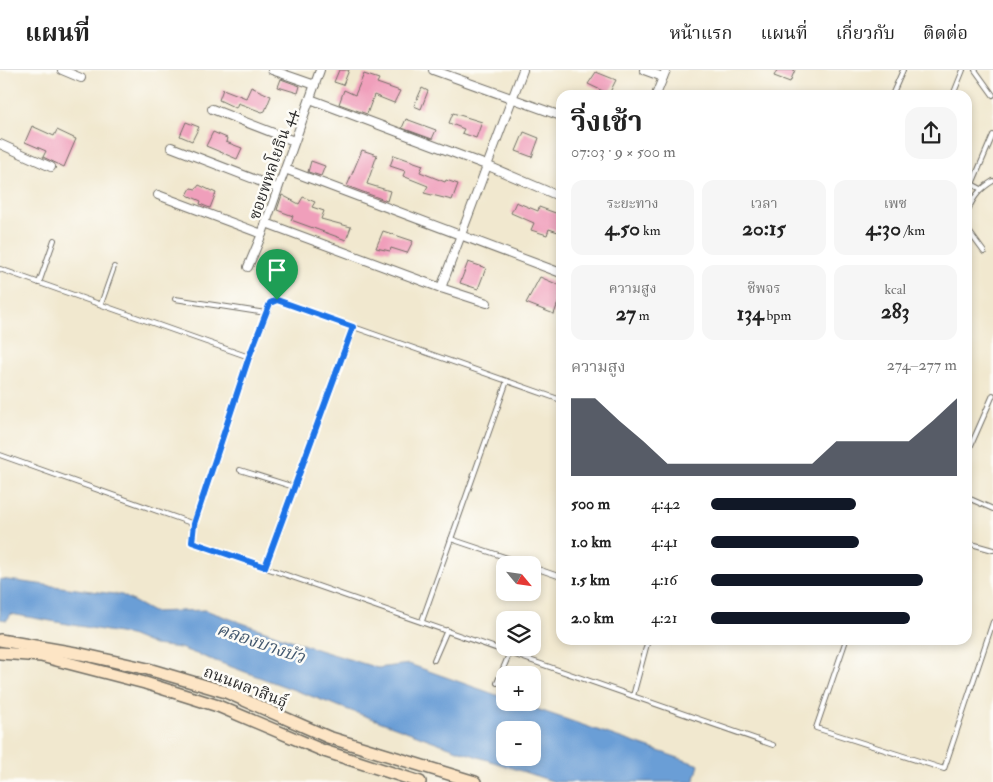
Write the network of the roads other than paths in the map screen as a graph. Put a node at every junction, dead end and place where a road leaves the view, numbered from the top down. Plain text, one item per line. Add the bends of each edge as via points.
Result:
1 (62, 70) edge
2 (272, 70) edge
3 (320, 70) edge
4 (432, 70) edge
5 (523, 70) edge
6 (644, 70) edge
7 (903, 70) edge
8 (963, 70) edge
9 (975, 70) edge
10 (664, 73) edge
11 (81, 78) dead end
12 (314, 85) junction
13 (658, 90) edge
14 (894, 90) edge
15 (955, 90) edge
16 (993, 95) edge
17 (512, 98) junction
18 (310, 99) junction
19 (212, 109) dead end
20 (556, 114) edge
21 (993, 135) edge
22 (294, 141) junction
23 (0, 144) edge
24 (172, 147) dead end
25 (486, 165) junction
26 (50, 167) dead end
27 (285, 169) junction
28 (972, 179) edge
29 (993, 181) edge
30 (972, 184) edge
31 (277, 188) junction
32 (981, 189) junction
33 (556, 194) edge
34 (158, 195) dead end
35 (972, 201) edge
36 (266, 223) junction
37 (262, 234) junction
38 (460, 234) junction
39 (972, 236) edge
40 (54, 240) dead end
41 (984, 252) dead end
42 (114, 267) dead end
43 (248, 267) dead end
44 (0, 269) edge
45 (556, 271) edge
46 (39, 283) junction
47 (441, 288) junction
48 (175, 299) dead end
49 (487, 303) dead end
50 (101, 304) junction
51 (266, 313) junction
52 (353, 327) junction
53 (249, 357) junction
54 (507, 381) junction
55 (993, 396) edge
56 (556, 398) edge
57 (972, 443) edge
58 (0, 455) edge
59 (240, 470) dead end
60 (294, 487) junction
61 (972, 500) edge
62 (993, 509) edge
63 (194, 524) junction
64 (451, 539) junction
65 (972, 543) edge
66 (993, 550) edge
67 (501, 556) edge
68 (265, 567) junction
69 (541, 570) edge
70 (556, 575) edge
71 (422, 621) junction
72 (993, 622) edge
73 (447, 630) junction
74 (0, 640) edge
75 (647, 645) edge
76 (844, 645) edge
77 (496, 647) edge
78 (0, 653) edge
79 (521, 656) edge
80 (434, 660) dead end
81 (633, 696) junction
82 (772, 744) dead end
83 (402, 759) junction
84 (396, 779) edge
85 (420, 782) edge
86 (475, 782) edge

1 - 11 street
2 - 12 street
3 - 12 street, ซอยพหลโยธิน 44
4 - 17 street
5 - 17 street
6 - 10 street
7 - 14 lane
8 - 15 lane
9 - 16 lane
10 - 13 street
12 - 18 street, ซอยพหลโยธิน 44
17 - 20 street
17 - 25 street
18 - 22 street, ซอยพหลโยธิน 44
18 - 25 street
19 - 22 street
21 - 28 lane
22 - 27 street, ซอยพหลโยธิน 44
23 - 26 street
24 - 31 street
25 - 33 street
25 - 38 street
27 - 31 street, ซอยพหลโยธิน 44
27 - 38 street
29 - 32 lane
30 - 32 lane
31 - 36 street, ซอยพหลโยธิน 44
32 - 35 lane
34 - 37 street
36 - 37 street, ซอยพหลโยธิน 44
36 - 47 street
37 - 43 street, ซอยพหลโยธิน 44
38 - 45 street
38 - 47 street
39 - 41 lane
40 - 46 lane
42 - 50 lane
44 - 46 lane
46 - 50 lane
47 - 49 street
48 - 51 lane
50 - 53 lane
51 - 52 lane via 270,303 277,300
51 - 53 lane
52 - 54 lane
52 - 60 lane
53 - 63 lane
54 - 56 lane
54 - 64 lane
55 - 57 lane
58 - 63 lane
59 - 60 lane
60 - 68 lane
61 - 62 lane
63 - 68 lane via 192,542
64 - 67 lane
64 - 71 lane
65 - 66 lane
68 - 71 lane
69 - 70 lane
71 - 73 lane
72 - 76 lane via 944,769 816,728
73 - 77 lane
73 - 80 lane
74 - 83 main road, ถนนผลาสินธุ์ via 148,669 226,692 328,737
75 - 81 lane
78 - 84 main road, ถนนผลาสินธุ์ via 41,656 218,706
79 - 81 lane
81 - 82 lane
83 - 84 main road
83 - 86 main road, ถนนผลาสินธุ์
84 - 85 main road, ถนนผลาสินธุ์

